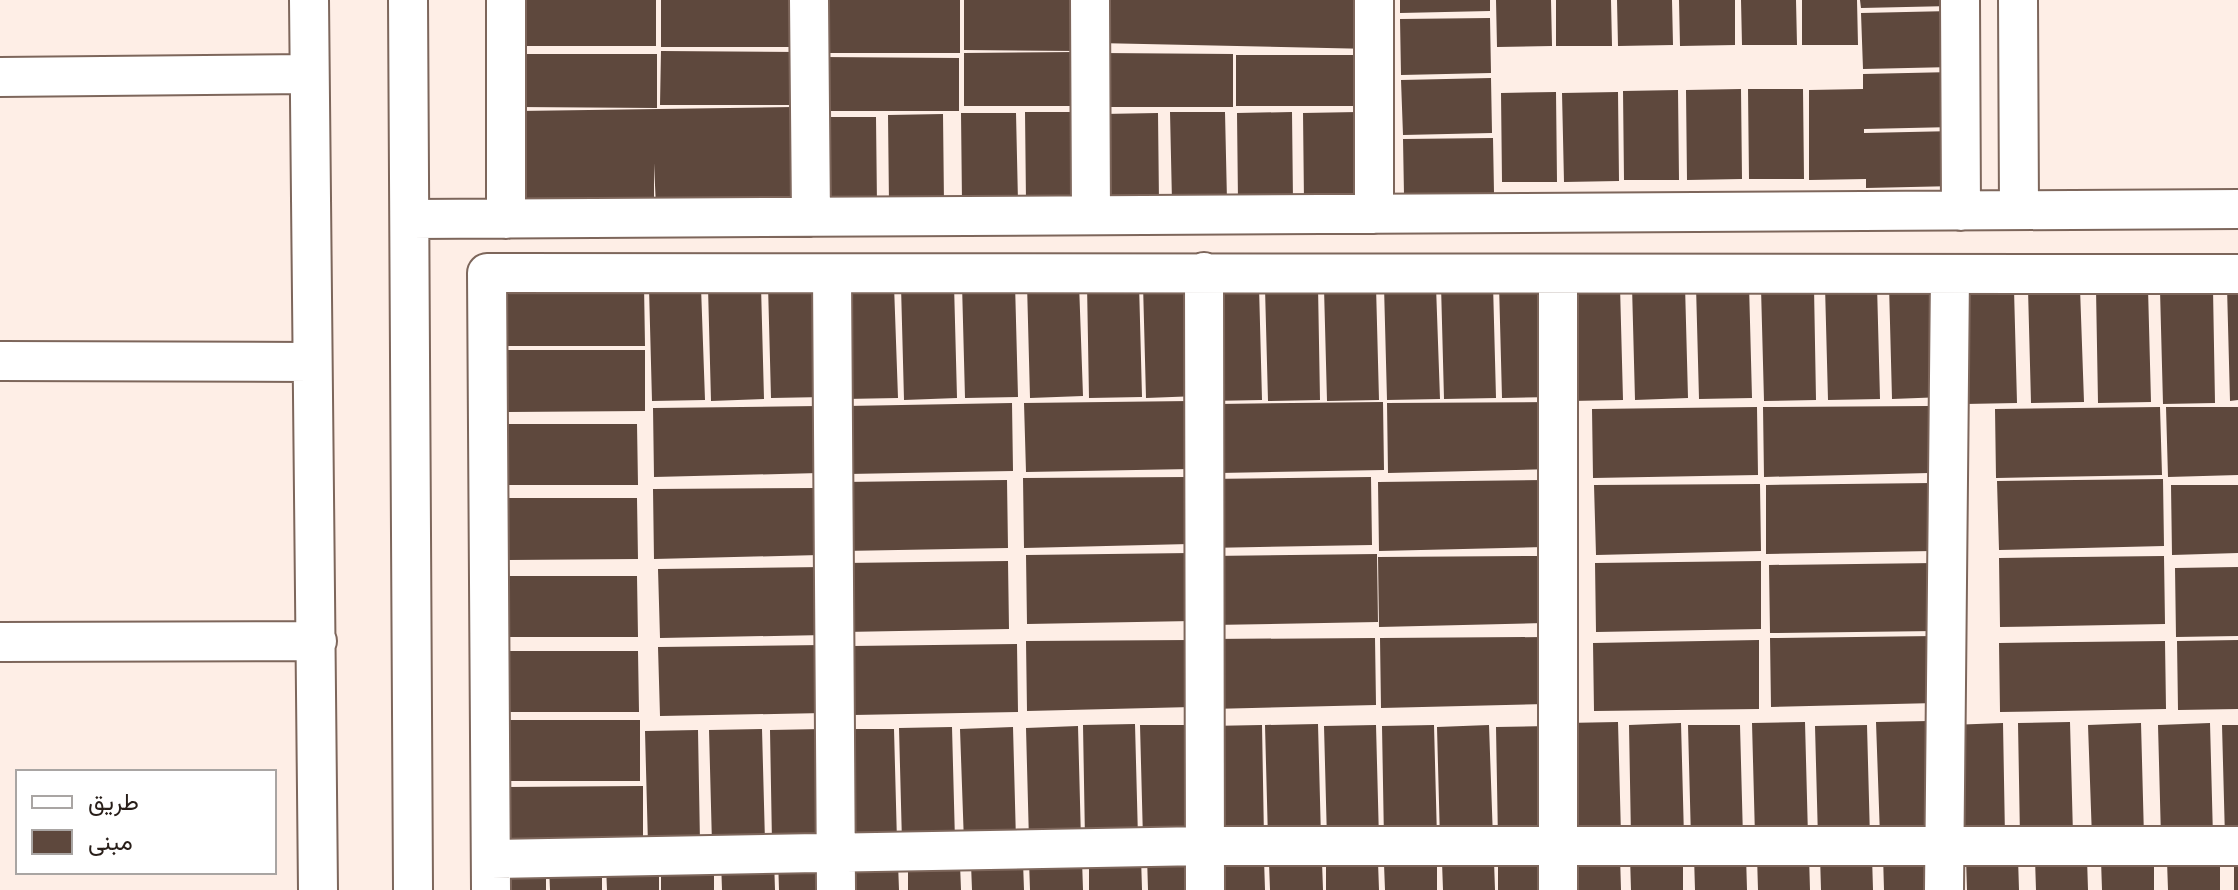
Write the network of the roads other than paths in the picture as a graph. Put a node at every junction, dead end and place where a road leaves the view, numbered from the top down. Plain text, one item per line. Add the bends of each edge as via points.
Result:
1 (309, 0) edge
2 (408, 0) edge
3 (506, 0) edge
4 (809, 0) edge
5 (1090, 0) edge
6 (1374, 0) edge
7 (1960, 0) edge
8 (2018, 0) edge
9 (309, 74) junction
10 (0, 77) edge
11 (2238, 209) edge
12 (2019, 210) junction
13 (1961, 211) junction
14 (1374, 214) junction
15 (1091, 215) junction
16 (811, 217) junction
17 (410, 219) junction
18 (506, 219) junction
19 (1204, 272) junction
20 (832, 274) junction
21 (1558, 274) junction
22 (1950, 274) junction
23 (2238, 274) edge
24 (0, 361) edge
25 (311, 362) junction
26 (317, 641) junction
27 (0, 642) edge
28 (1943, 845) junction
29 (1204, 846) junction
30 (2238, 846) edge
31 (1557, 847) junction
32 (836, 851) junction
33 (491, 875) edge
34 (318, 890) edge
35 (413, 890) edge
36 (836, 890) edge
37 (1205, 890) edge
38 (1558, 890) edge
39 (1944, 890) edge

1 - 9 street
2 - 17 street
3 - 18 street
4 - 16 street
5 - 15 street
6 - 14 street
7 - 13 street
8 - 12 street
9 - 10 street
9 - 25 street
11 - 12 street
12 - 13 street
13 - 14 street
14 - 15 street
15 - 16 street
16 - 18 street
17 - 18 street
17 - 35 street
19 - 20 street
19 - 21 street
19 - 29 street
20 - 32 street
20 - 33 street via 487,273
21 - 22 street
21 - 31 street
22 - 23 street
22 - 28 street
24 - 25 street
25 - 26 street
26 - 27 street
26 - 34 street
28 - 30 street
28 - 31 street
28 - 39 street
29 - 31 street
29 - 32 street
29 - 37 street
31 - 38 street
32 - 33 street
32 - 36 street

